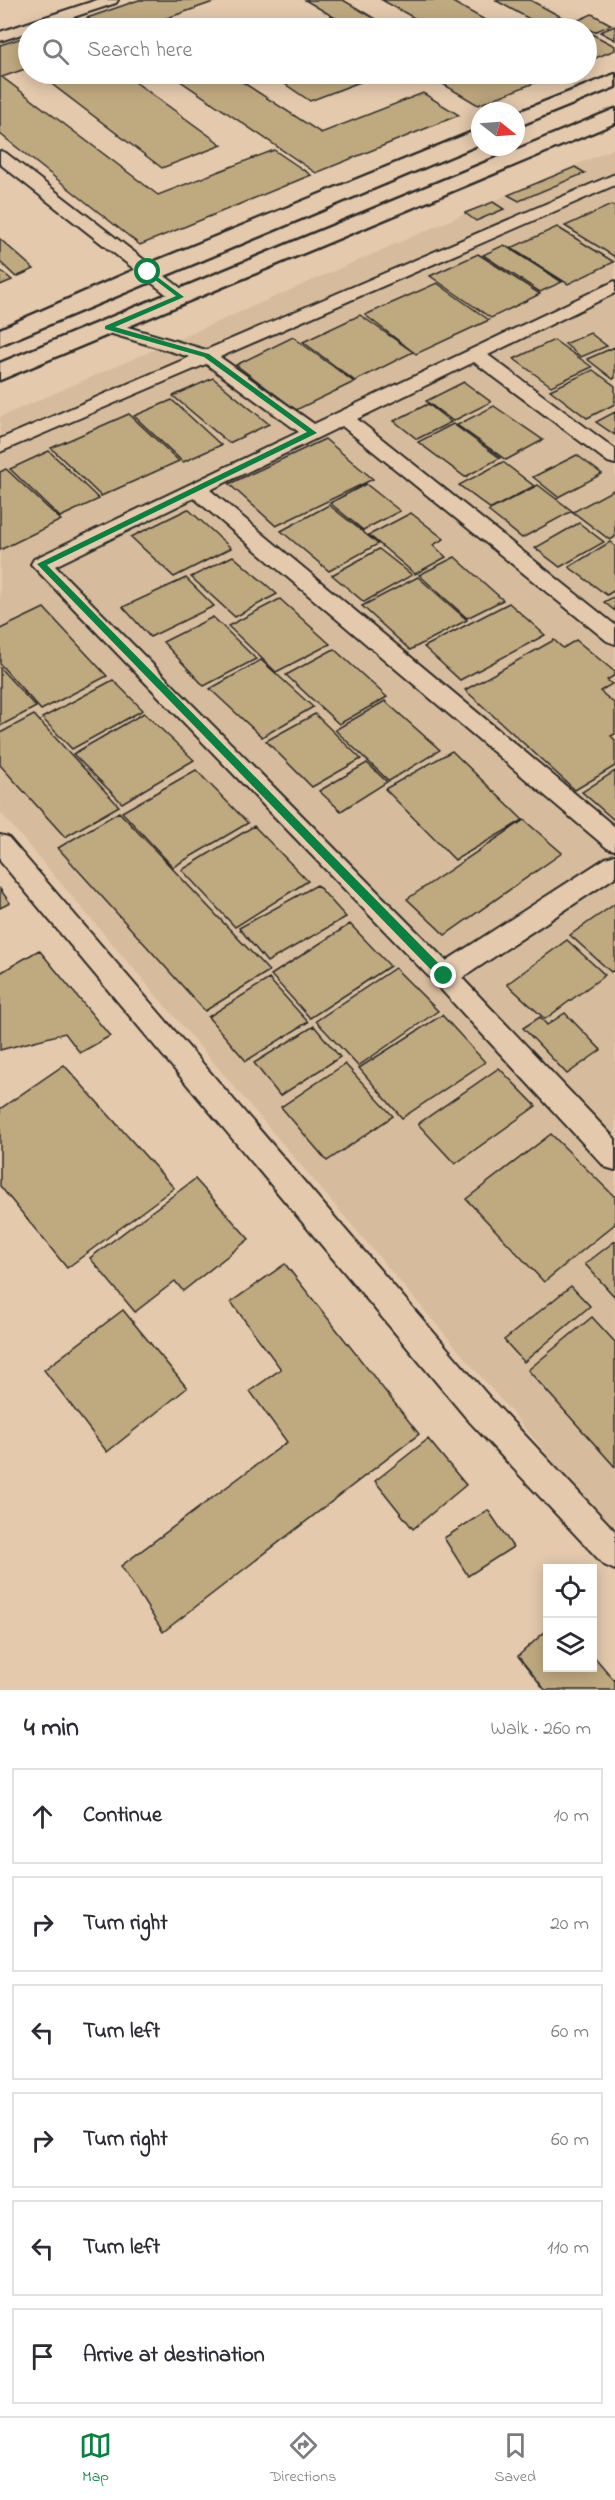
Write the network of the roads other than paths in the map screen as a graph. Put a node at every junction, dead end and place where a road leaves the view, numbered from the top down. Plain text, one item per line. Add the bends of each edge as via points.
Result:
1 (111, 0) edge
2 (57, 18) edge
3 (18, 31) edge
4 (0, 37) edge
5 (615, 80) edge
6 (615, 115) edge
7 (525, 117) edge
8 (471, 140) edge
9 (0, 156) edge
10 (615, 180) edge
11 (148, 272) junction
12 (610, 295) edge
13 (181, 297) junction
14 (108, 327) junction
15 (0, 338) edge
16 (475, 354) junction
17 (207, 356) junction
18 (0, 372) edge
19 (344, 418) junction
20 (313, 433) junction
21 (0, 446) edge
22 (615, 458) edge
23 (196, 489) junction
24 (615, 636) edge
25 (615, 841) edge
26 (0, 844) edge
27 (615, 865) edge
28 (444, 976) junction
29 (615, 1158) edge
30 (615, 1554) edge

1 - 2 lane
3 - 4 lane
5 - 7 main road
6 - 13 main road
8 - 11 main road
9 - 11 lane
10 - 17 lane
11 - 13 lane
11 - 15 main road
12 - 16 lane
13 - 14 main road
14 - 17 lane
14 - 18 main road
16 - 19 lane
16 - 22 lane
17 - 20 lane
17 - 21 lane
19 - 20 lane
19 - 24 lane
20 - 23 lane
23 - 25 lane
23 - 28 lane via 41,564
26 - 30 lane via 478,1409
27 - 28 lane
28 - 29 lane

